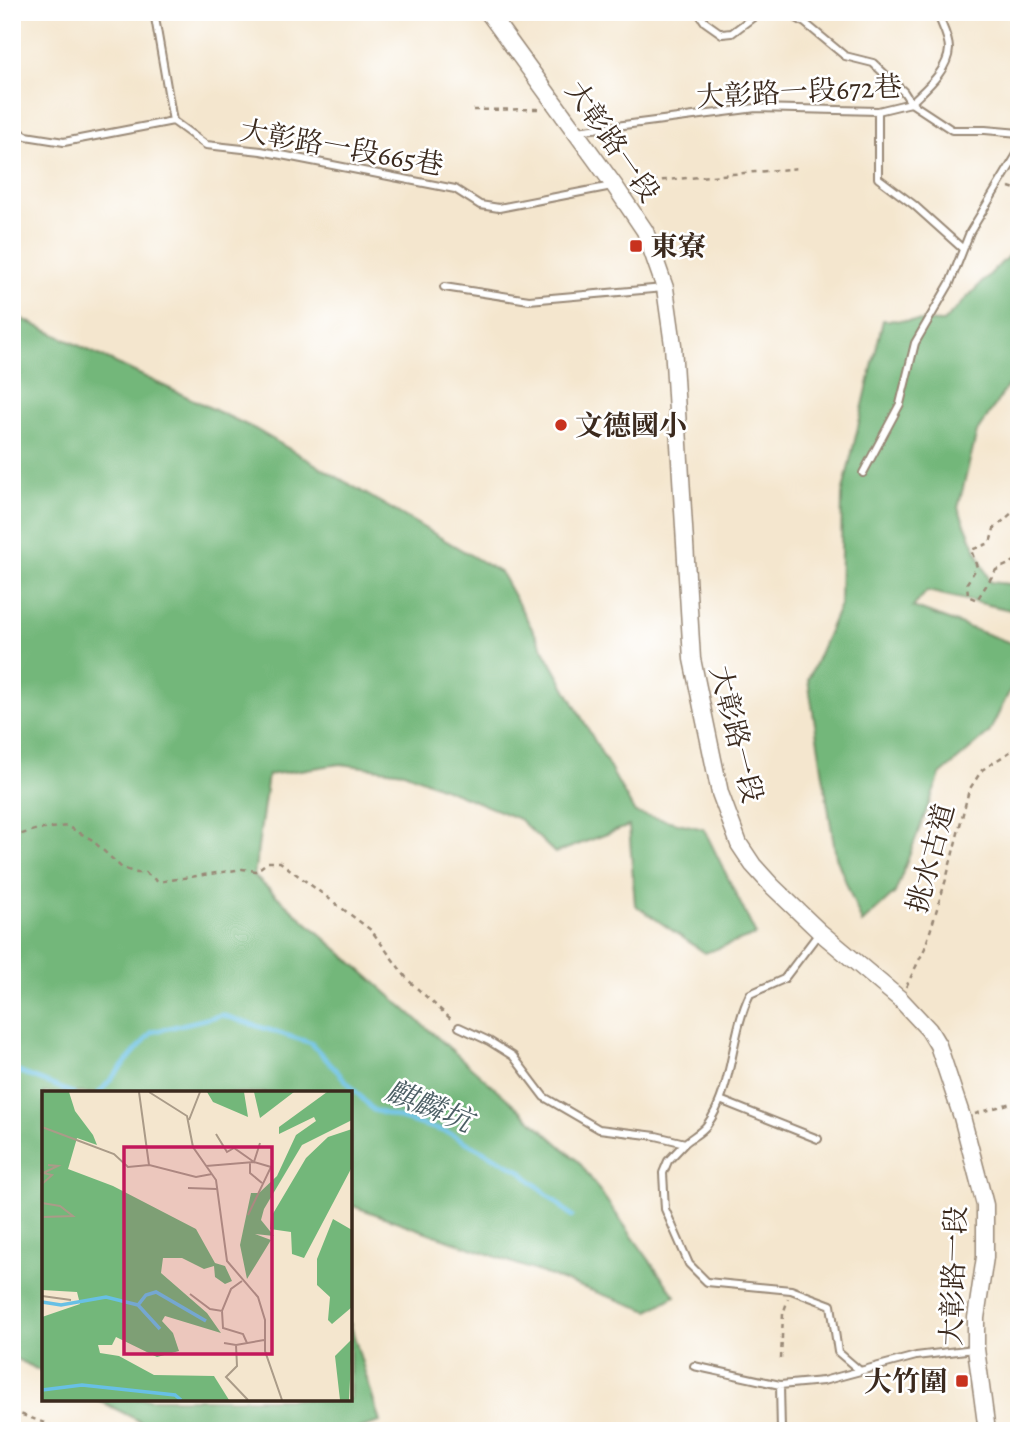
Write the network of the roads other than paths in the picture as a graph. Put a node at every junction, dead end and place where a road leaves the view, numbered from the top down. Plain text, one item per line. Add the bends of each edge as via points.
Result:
1 (154, 12) edge
2 (488, 12) edge
3 (698, 12) edge
4 (760, 12) edge
5 (786, 12) edge
6 (937, 12) edge
7 (911, 103) junction
8 (878, 111) junction
9 (173, 121) junction
10 (12, 128) edge
11 (575, 131) junction
12 (1019, 133) edge
13 (1019, 151) edge
14 (614, 185) junction
15 (963, 249) junction
16 (444, 287) dead end
17 (665, 288) junction
18 (863, 473) dead end
19 (820, 932) junction
20 (459, 1027) road end
21 (720, 1100) junction
22 (818, 1139) dead end
23 (685, 1143) junction
24 (976, 1349) junction
25 (694, 1366) dead end
26 (859, 1370) junction
27 (780, 1385) junction
28 (781, 1431) edge
29 (987, 1431) edge

1 - 9 lane
2 - 11 main road, 大彰路一段
3 - 4 lane via 722,34 732,33
5 - 7 lane via 845,56 873,63
6 - 7 lane via 949,51 939,74
7 - 8 lane, 大彰路一段672巷
7 - 12 lane, 大彰路一段672巷 via 952,130
8 - 11 lane, 大彰路一段672巷 via 756,108
8 - 15 lane via 878,178
9 - 10 lane via 64,142 26,136
9 - 14 lane, 大彰路一段665巷 via 206,145 283,155 455,189 480,205 499,208
11 - 14 main road, 大彰路一段
13 - 15 lane
14 - 17 main road, 大彰路一段 via 645,231
15 - 18 lane via 950,283 915,343 900,404
16 - 17 lane via 528,300
17 - 19 main road, 大彰路一段 via 673,345 692,659 720,793 739,844 753,865
19 - 21 lane via 784,979 750,994 739,1015
19 - 24 main road, 大彰路一段 via 900,999 938,1045 985,1205
20 - 23 lane via 513,1056 544,1097 599,1129
21 - 22 lane
21 - 23 lane via 705,1127
23 - 26 lane via 663,1173 665,1209 689,1264 707,1282 791,1290 831,1305 838,1352
24 - 26 lane via 916,1356
24 - 29 main road, 大彰路一段
25 - 27 lane
26 - 27 lane via 824,1381
27 - 28 lane

